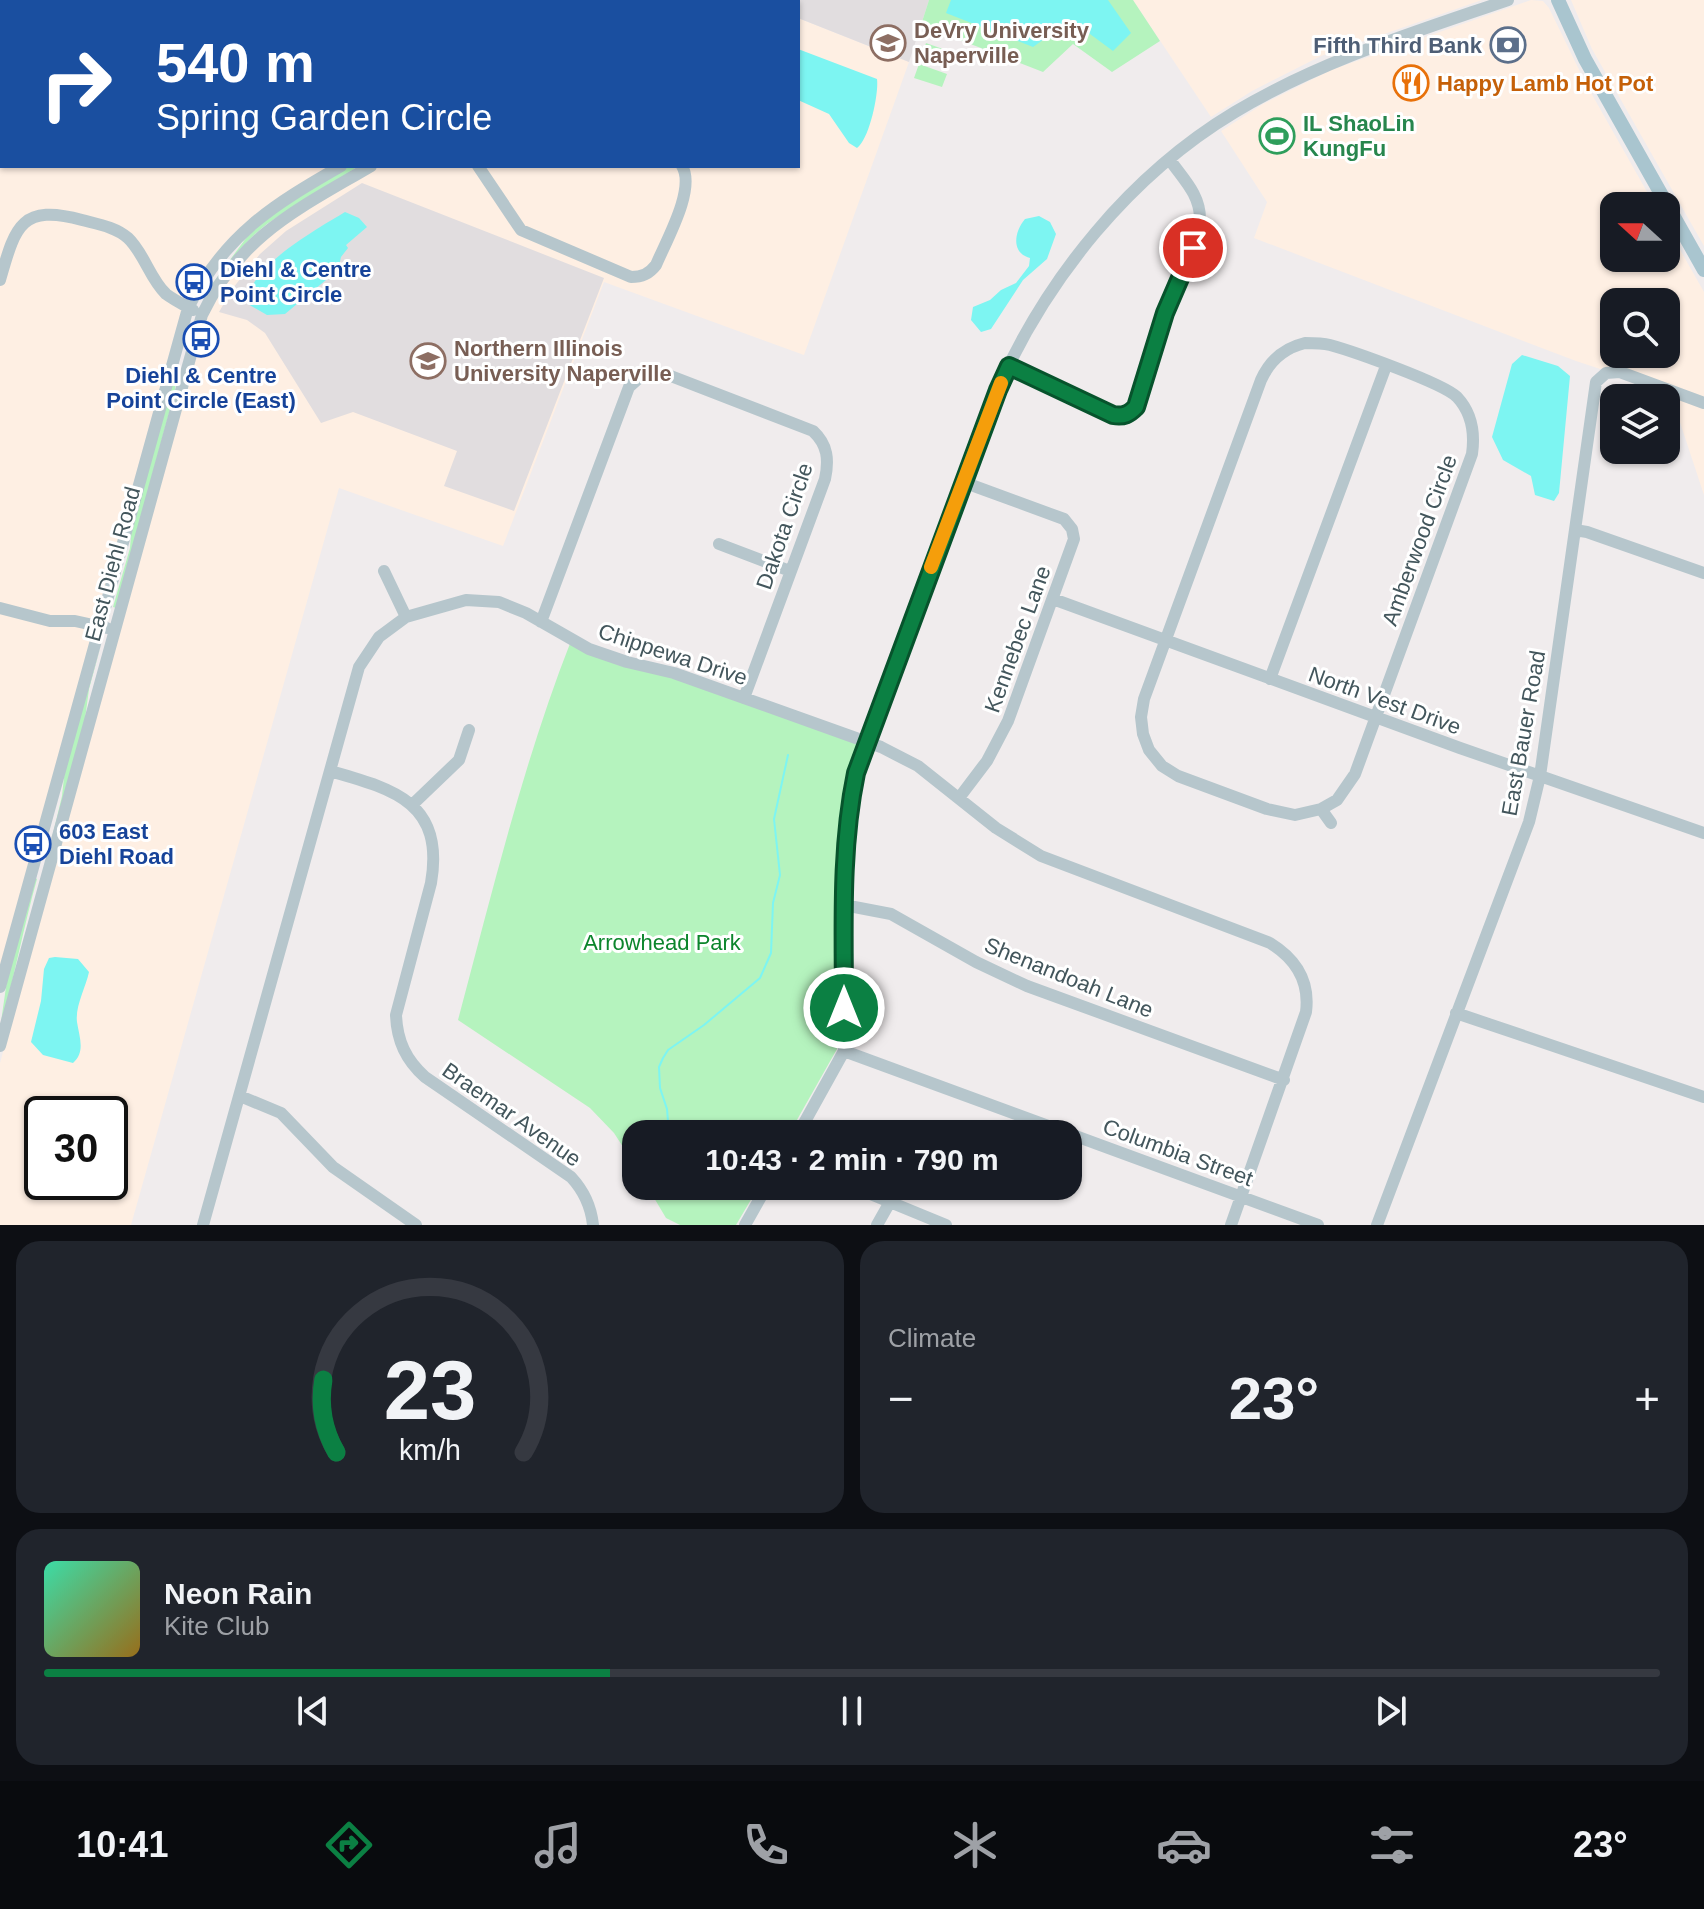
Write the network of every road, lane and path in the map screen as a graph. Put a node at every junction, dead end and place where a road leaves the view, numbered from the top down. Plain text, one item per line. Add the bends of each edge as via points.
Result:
1 (1508, 0) edge
2 (1558, 0) edge
3 (1170, 160) junction
4 (338, 168) edge
5 (368, 168) edge
6 (479, 168) edge
7 (683, 168) edge
8 (1704, 270) edge
9 (0, 280) edge
10 (188, 308) junction
11 (202, 315) junction
12 (1009, 366) junction
13 (1386, 366) junction
14 (1704, 403) edge
15 (963, 482) junction
16 (1575, 530) junction
17 (719, 544) dead end
18 (384, 571) dead end
19 (790, 571) junction
20 (1704, 573) edge
21 (1053, 599) junction
22 (0, 608) edge
23 (406, 617) junction
24 (541, 622) junction
25 (99, 627) junction
26 (114, 630) junction
27 (1165, 641) junction
28 (1270, 679) junction
29 (744, 698) junction
30 (1376, 718) junction
31 (469, 730) dead end
32 (866, 742) junction
33 (330, 771) junction
34 (1540, 776) junction
35 (959, 798) junction
36 (412, 805) junction
37 (1321, 809) junction
38 (1331, 823) dead end
39 (1704, 833) edge
40 (844, 905) junction
41 (0, 987) edge
42 (1456, 1013) junction
43 (0, 1046) edge
44 (844, 1051) junction
45 (1284, 1080) junction
46 (240, 1096) junction
47 (1704, 1097) edge
48 (806, 1120) edge
49 (1241, 1197) junction
50 (759, 1200) edge
51 (885, 1200) edge
52 (890, 1202) junction
53 (203, 1225) edge
54 (416, 1225) edge
55 (593, 1225) edge
56 (745, 1225) edge
57 (877, 1225) edge
58 (946, 1225) edge
59 (1231, 1225) edge
60 (1318, 1225) edge
61 (1377, 1225) edge

1 - 3 street via 1337,61 1273,90
2 - 8 main road via 1585,59
3 - 12 street via 1122,204 1073,261
3 - 12 street via 1195,196 1200,222 1158,330 1136,407 1124,416 1113,415
4 - 10 street, East Diehl Road via 274,205 239,234 212,266
5 - 11 street, East Diehl Road via 261,235 221,280
6 - 7 street via 521,230 631,277 656,265 686,192
9 - 10 street via 18,229 33,217 52,213 126,236 165,293
10 - 11 street
10 - 25 street, East Diehl Road
11 - 26 street, East Diehl Road
12 - 15 street
13 - 27 street, Amberwood Circle via 1318,343 1295,345 1275,359 1261,380
13 - 28 street
13 - 30 street, Amberwood Circle via 1455,395 1470,417 1474,442
14 - 16 street, East Bauer Road via 1620,372 1606,373 1596,382
15 - 21 street, Kennebec Lane via 1064,519 1072,529 1073,544
15 - 32 street
16 - 20 street
16 - 34 street, East Bauer Road
17 - 19 street
18 - 23 street
19 - 24 street, Dakota Circle via 825,479 827,454 820,437 657,373 629,387
19 - 29 street, Dakota Circle
21 - 27 street, North Vest Drive
21 - 35 street, Kennebec Lane via 1008,721
22 - 25 street
23 - 24 street, Chippewa Drive via 456,602 486,600
23 - 33 street, Chippewa Drive via 379,637 359,667
24 - 29 street, Chippewa Drive via 589,649
25 - 26 street
25 - 41 street, East Diehl Road
26 - 43 street, East Diehl Road
27 - 28 street, North Vest Drive
27 - 37 street, Amberwood Circle via 1141,717 1149,750 1162,766 1267,809 1295,815
28 - 30 street, North Vest Drive
29 - 32 street, Chippewa Drive
30 - 34 street, North Vest Drive
30 - 37 street, Amberwood Circle via 1348,787
31 - 36 street via 459,760
32 - 35 street, Chippewa Drive via 918,766
32 - 40 street via 847,819
33 - 36 street via 382,785
33 - 46 street, Chippewa Drive
34 - 39 street, North Vest Drive
34 - 42 street, East Bauer Road via 1529,822
35 - 45 street, Chippewa Drive via 1041,856 1270,943 1288,955 1304,981 1307,1003
36 - 55 street, Braemar Avenue via 427,829 433,861 399,999 396,1025 403,1049 425,1077 571,1177 584,1194
37 - 38 street
40 - 44 street
40 - 45 street, Shenandoah Lane via 891,914 1027,986
42 - 47 street
42 - 61 street, East Bauer Road
44 - 48 street
44 - 49 street, Columbia Street
45 - 49 street
46 - 53 street, Chippewa Drive
46 - 54 street via 281,1113 333,1167
49 - 59 street
49 - 60 street, Columbia Street
50 - 56 street
51 - 52 street
52 - 57 street
52 - 58 street

